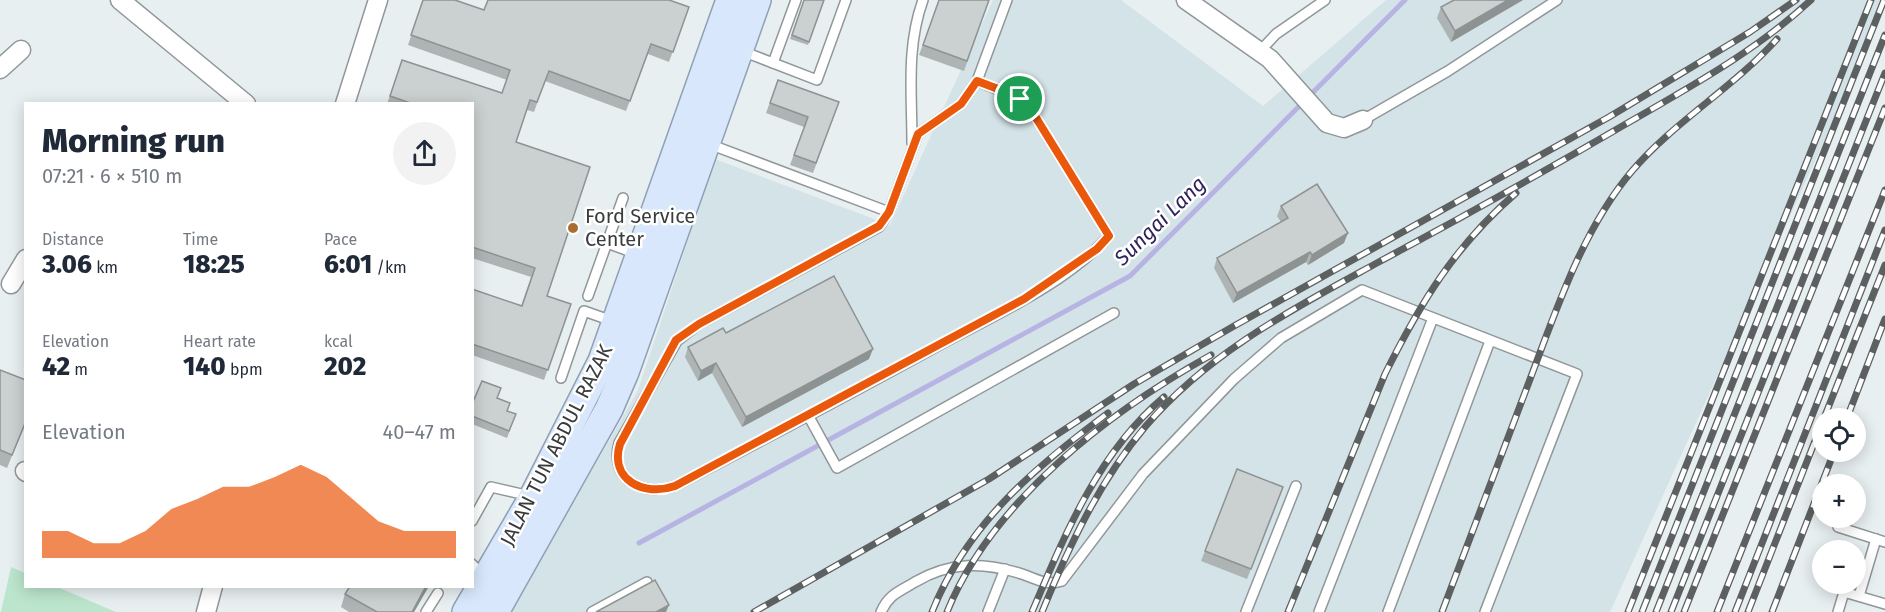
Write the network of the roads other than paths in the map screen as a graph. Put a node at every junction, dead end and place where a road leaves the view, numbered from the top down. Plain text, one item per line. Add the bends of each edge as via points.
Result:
1 (120, 0) edge
2 (378, 0) edge
3 (730, 0) edge
4 (757, 0) edge
5 (796, 0) edge
6 (846, 0) edge
7 (923, 0) edge
8 (1006, 0) edge
9 (1186, 0) edge
10 (1325, 0) edge
11 (1557, 0) edge
12 (21, 50) dead end
13 (739, 50) junction
14 (1260, 51) junction
15 (773, 63) junction
16 (0, 69) edge
17 (977, 81) junction
18 (244, 102) edge
19 (346, 102) edge
20 (1363, 120) joint
21 (707, 143) junction
22 (912, 148) junction
23 (623, 198) dead end
24 (889, 212) junction
25 (607, 243) junction
26 (640, 255) junction
27 (24, 263) edge
28 (12, 284) edge
29 (588, 296) dead end
30 (1114, 314) dead end
31 (1433, 318) junction
32 (617, 323) junction
33 (1490, 341) junction
34 (561, 378) dead end
35 (808, 417) junction
36 (1296, 486) dead end
37 (533, 497) junction
38 (474, 517) edge
39 (1841, 528) edge
40 (1881, 540) edge
41 (1005, 569) junction
42 (479, 571) edge
43 (647, 582) edge
44 (474, 587) edge
45 (212, 588) edge
46 (474, 588) edge
47 (438, 593) dead end
48 (1859, 596) junction
49 (1885, 604) edge
50 (206, 612) edge
51 (426, 612) edge
52 (466, 612) edge
53 (495, 612) edge
54 (592, 612) edge
55 (882, 612) edge
56 (988, 612) edge
57 (1246, 612) edge
58 (1319, 612) edge
59 (1388, 612) edge
60 (1485, 612) edge
61 (1838, 612) edge
62 (1882, 612) edge

1 - 18 street
2 - 19 street
3 - 26 main road, JALAN TUN ABDUL RAZAK
4 - 13 main road, JALAN TUN ABDUL RAZAK
5 - 15 lane
6 - 15 lane via 817,80
7 - 22 lane via 911,46
8 - 17 lane
9 - 14 street
10 - 14 lane via 1276,34
11 - 20 lane via 1448,71
12 - 16 street
13 - 15 lane
13 - 21 main road, JALAN TUN ABDUL RAZAK
14 - 20 street via 1327,123 1344,128
17 - 22 lane via 961,104 918,134
17 - 35 lane via 1006,92 1030,108 1109,236 1097,249 1024,299
21 - 24 lane
21 - 53 main road, JALAN TUN ABDUL RAZAK via 609,409
22 - 24 lane
23 - 25 lane
24 - 35 lane via 879,226 676,340 620,444 616,454 618,466 635,486 662,490
25 - 26 lane
25 - 29 lane
26 - 32 main road, JALAN TUN ABDUL RAZAK
27 - 28 street
30 - 35 lane via 837,468
31 - 33 lane
31 - 41 lane via 1362,290 1317,314 1281,338 1225,387 1143,474 1062,581 1044,583
31 - 58 lane
32 - 34 lane via 584,311
32 - 37 main road, JALAN TUN ABDUL RAZAK via 585,398
33 - 59 lane
33 - 60 lane via 1577,374
36 - 57 lane
37 - 38 lane via 491,487
37 - 42 main road, JALAN TUN ABDUL RAZAK
39 - 40 lane
40 - 48 lane
41 - 55 lane via 983,564 943,569 887,599
41 - 56 lane
42 - 44 main road, JALAN TUN ABDUL RAZAK
43 - 54 lane
45 - 50 street
46 - 52 main road, JALAN TUN ABDUL RAZAK
47 - 51 lane
48 - 49 lane
48 - 61 lane via 1844,592
49 - 62 lane

